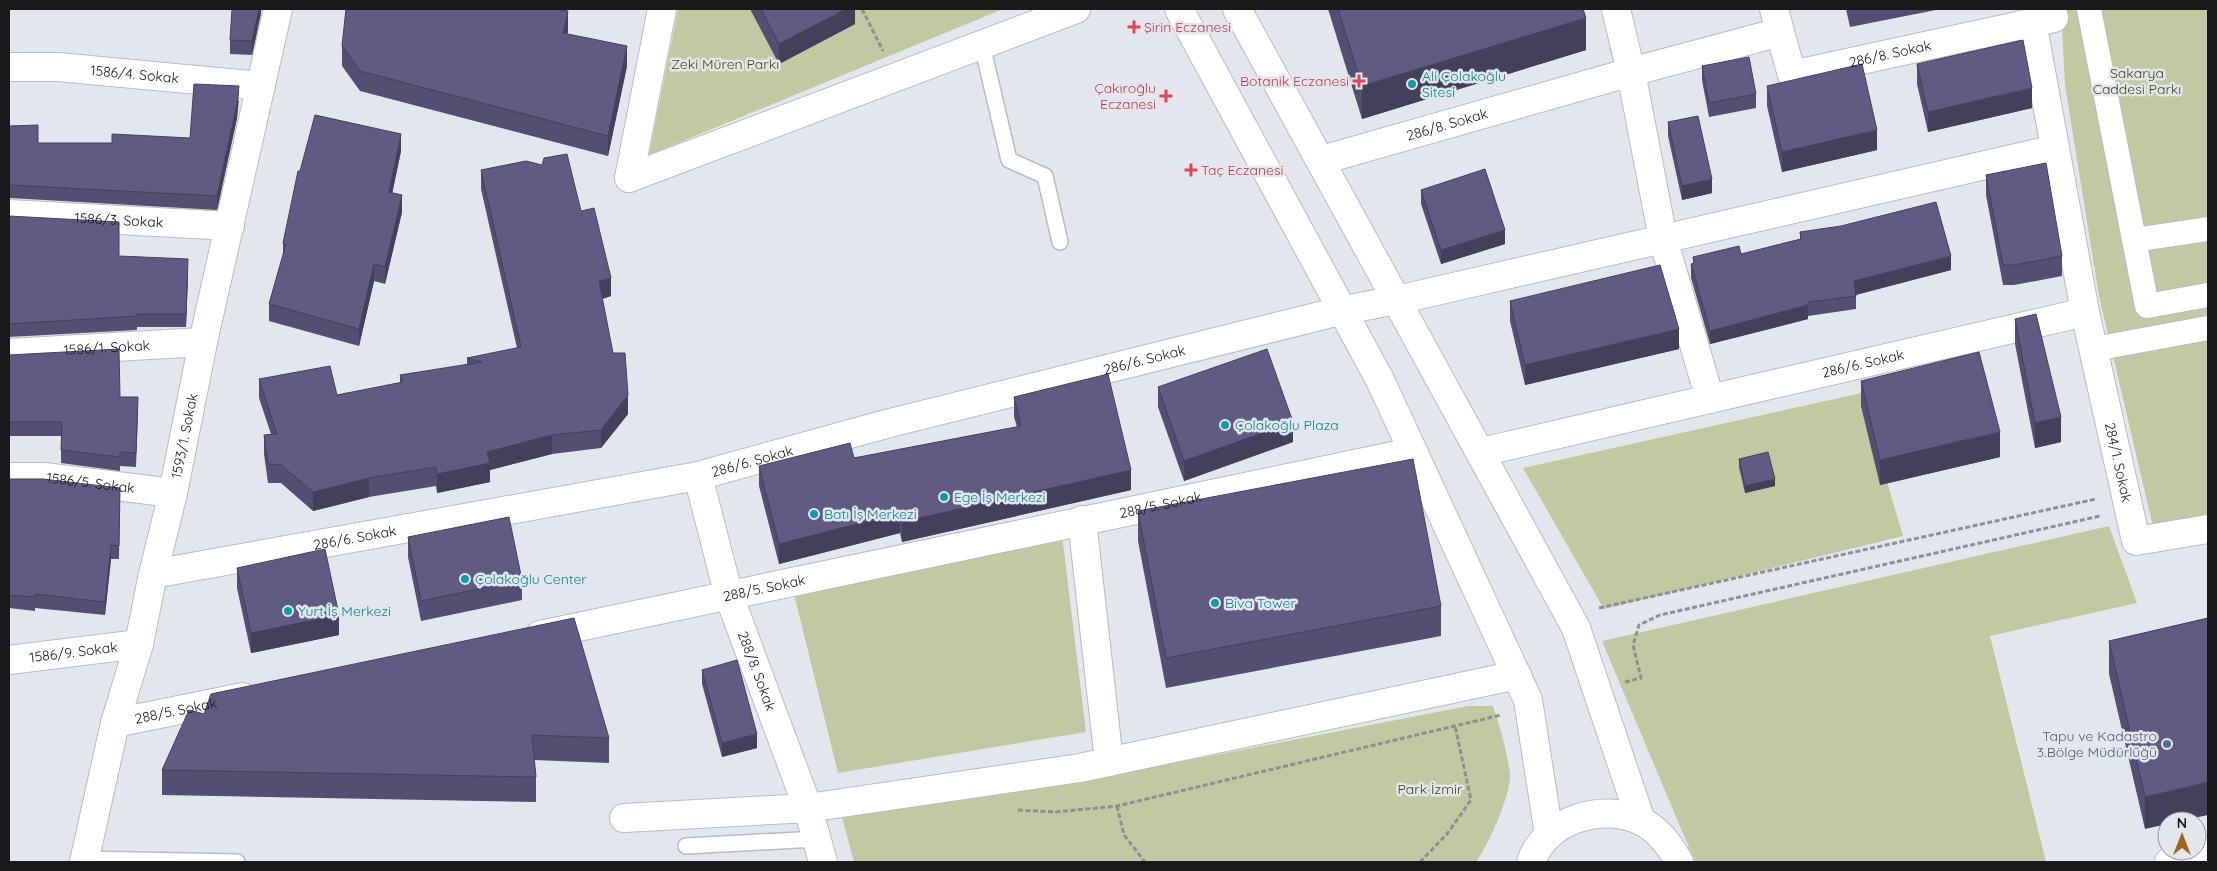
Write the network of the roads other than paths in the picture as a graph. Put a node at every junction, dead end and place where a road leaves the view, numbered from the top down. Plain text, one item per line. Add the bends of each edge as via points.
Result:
1 (278, 9) edge
2 (662, 9) edge
3 (1076, 9) edge
4 (1179, 9) edge
5 (1237, 9) edge
6 (1616, 9) edge
7 (2089, 9) edge
8 (2042, 16) edge
9 (1777, 20) edge
10 (982, 45) junction
11 (9, 67) edge
12 (1631, 72) junction
13 (261, 86) junction
14 (2055, 149) junction
15 (1322, 160) junction
16 (9, 214) edge
17 (230, 226) junction
18 (2208, 228) edge
19 (1664, 239) junction
20 (2134, 240) junction
21 (1060, 242) dead end
22 (2208, 295) edge
23 (1398, 300) junction
24 (1344, 310) junction
25 (2085, 312) junction
26 (2208, 328) edge
27 (203, 342) junction
28 (2094, 349) junction
29 (9, 353) edge
30 (1710, 399) junction
31 (1412, 452) junction
32 (1481, 452) junction
33 (698, 476) junction
34 (9, 477) edge
35 (173, 493) junction
36 (1082, 520) junction
37 (2208, 529) edge
38 (153, 574) junction
39 (729, 596) junction
40 (514, 641) edge
41 (139, 644) junction
42 (9, 660) edge
43 (1517, 675) junction
44 (271, 691) edge
45 (115, 723) junction
46 (1109, 762) junction
47 (808, 808) junction
48 (624, 818) dead end
49 (1641, 821) junction
50 (1549, 835) junction
51 (686, 846) dead end
52 (820, 850) edge
53 (2208, 852) edge
54 (84, 861) edge
55 (237, 862) edge
56 (1531, 862) edge
57 (1680, 862) edge
58 (2169, 862) edge

1 - 13 street, 1593/1. Sokak
2 - 10 street via 629,178
3 - 10 street
4 - 24 street
5 - 15 street
6 - 12 street
7 - 20 street
8 - 9 street, 286/8. Sokak via 1792,75
8 - 14 street
9 - 12 street, 286/8. Sokak
10 - 21 lane via 1009,160 1045,176
11 - 13 street, 1586/4. Sokak via 58,67
12 - 15 street, 286/8. Sokak
12 - 19 street
13 - 17 street, 1593/1. Sokak
14 - 19 street
14 - 25 street
15 - 23 street
16 - 17 street, 1586/3. Sokak
17 - 27 street, 1593/1. Sokak
18 - 20 street
19 - 23 street
19 - 30 street
20 - 22 street via 2147,306
23 - 24 street, 286/6. Sokak
23 - 32 street
24 - 31 street
24 - 33 street, 286/6. Sokak via 886,424
25 - 28 street, 284/1. Sokak
25 - 30 street, 286/6. Sokak
26 - 28 street
27 - 29 street, 1586/1. Sokak
27 - 35 street, 1593/1. Sokak
28 - 37 street, 284/1. Sokak via 2136,540
30 - 32 street, 286/6. Sokak
31 - 36 street, 288/5. Sokak
31 - 43 street
32 - 49 street via 1576,628
33 - 38 street, 286/6. Sokak
33 - 39 street, 288/8. Sokak
34 - 35 street, 1586/5. Sokak via 44,477
35 - 38 street, 1593/1. Sokak
36 - 39 street, 288/5. Sokak
36 - 46 street
38 - 41 street, 1593/1. Sokak
39 - 40 street, 288/5. Sokak
39 - 47 street, 288/8. Sokak
41 - 42 street, 1586/9. Sokak
41 - 45 street, 1593/1. Sokak
43 - 46 street
43 - 50 street via 1528,700
44 - 45 street, 288/5. Sokak
45 - 54 street, 1593/1. Sokak
46 - 47 street
47 - 48 street
47 - 52 street, 288/8. Sokak
49 - 50 street via 1618,814 1593,814 1569,821
49 - 57 street via 1667,840
50 - 56 street
51 - 52 lane
53 - 58 street
54 - 55 lane

